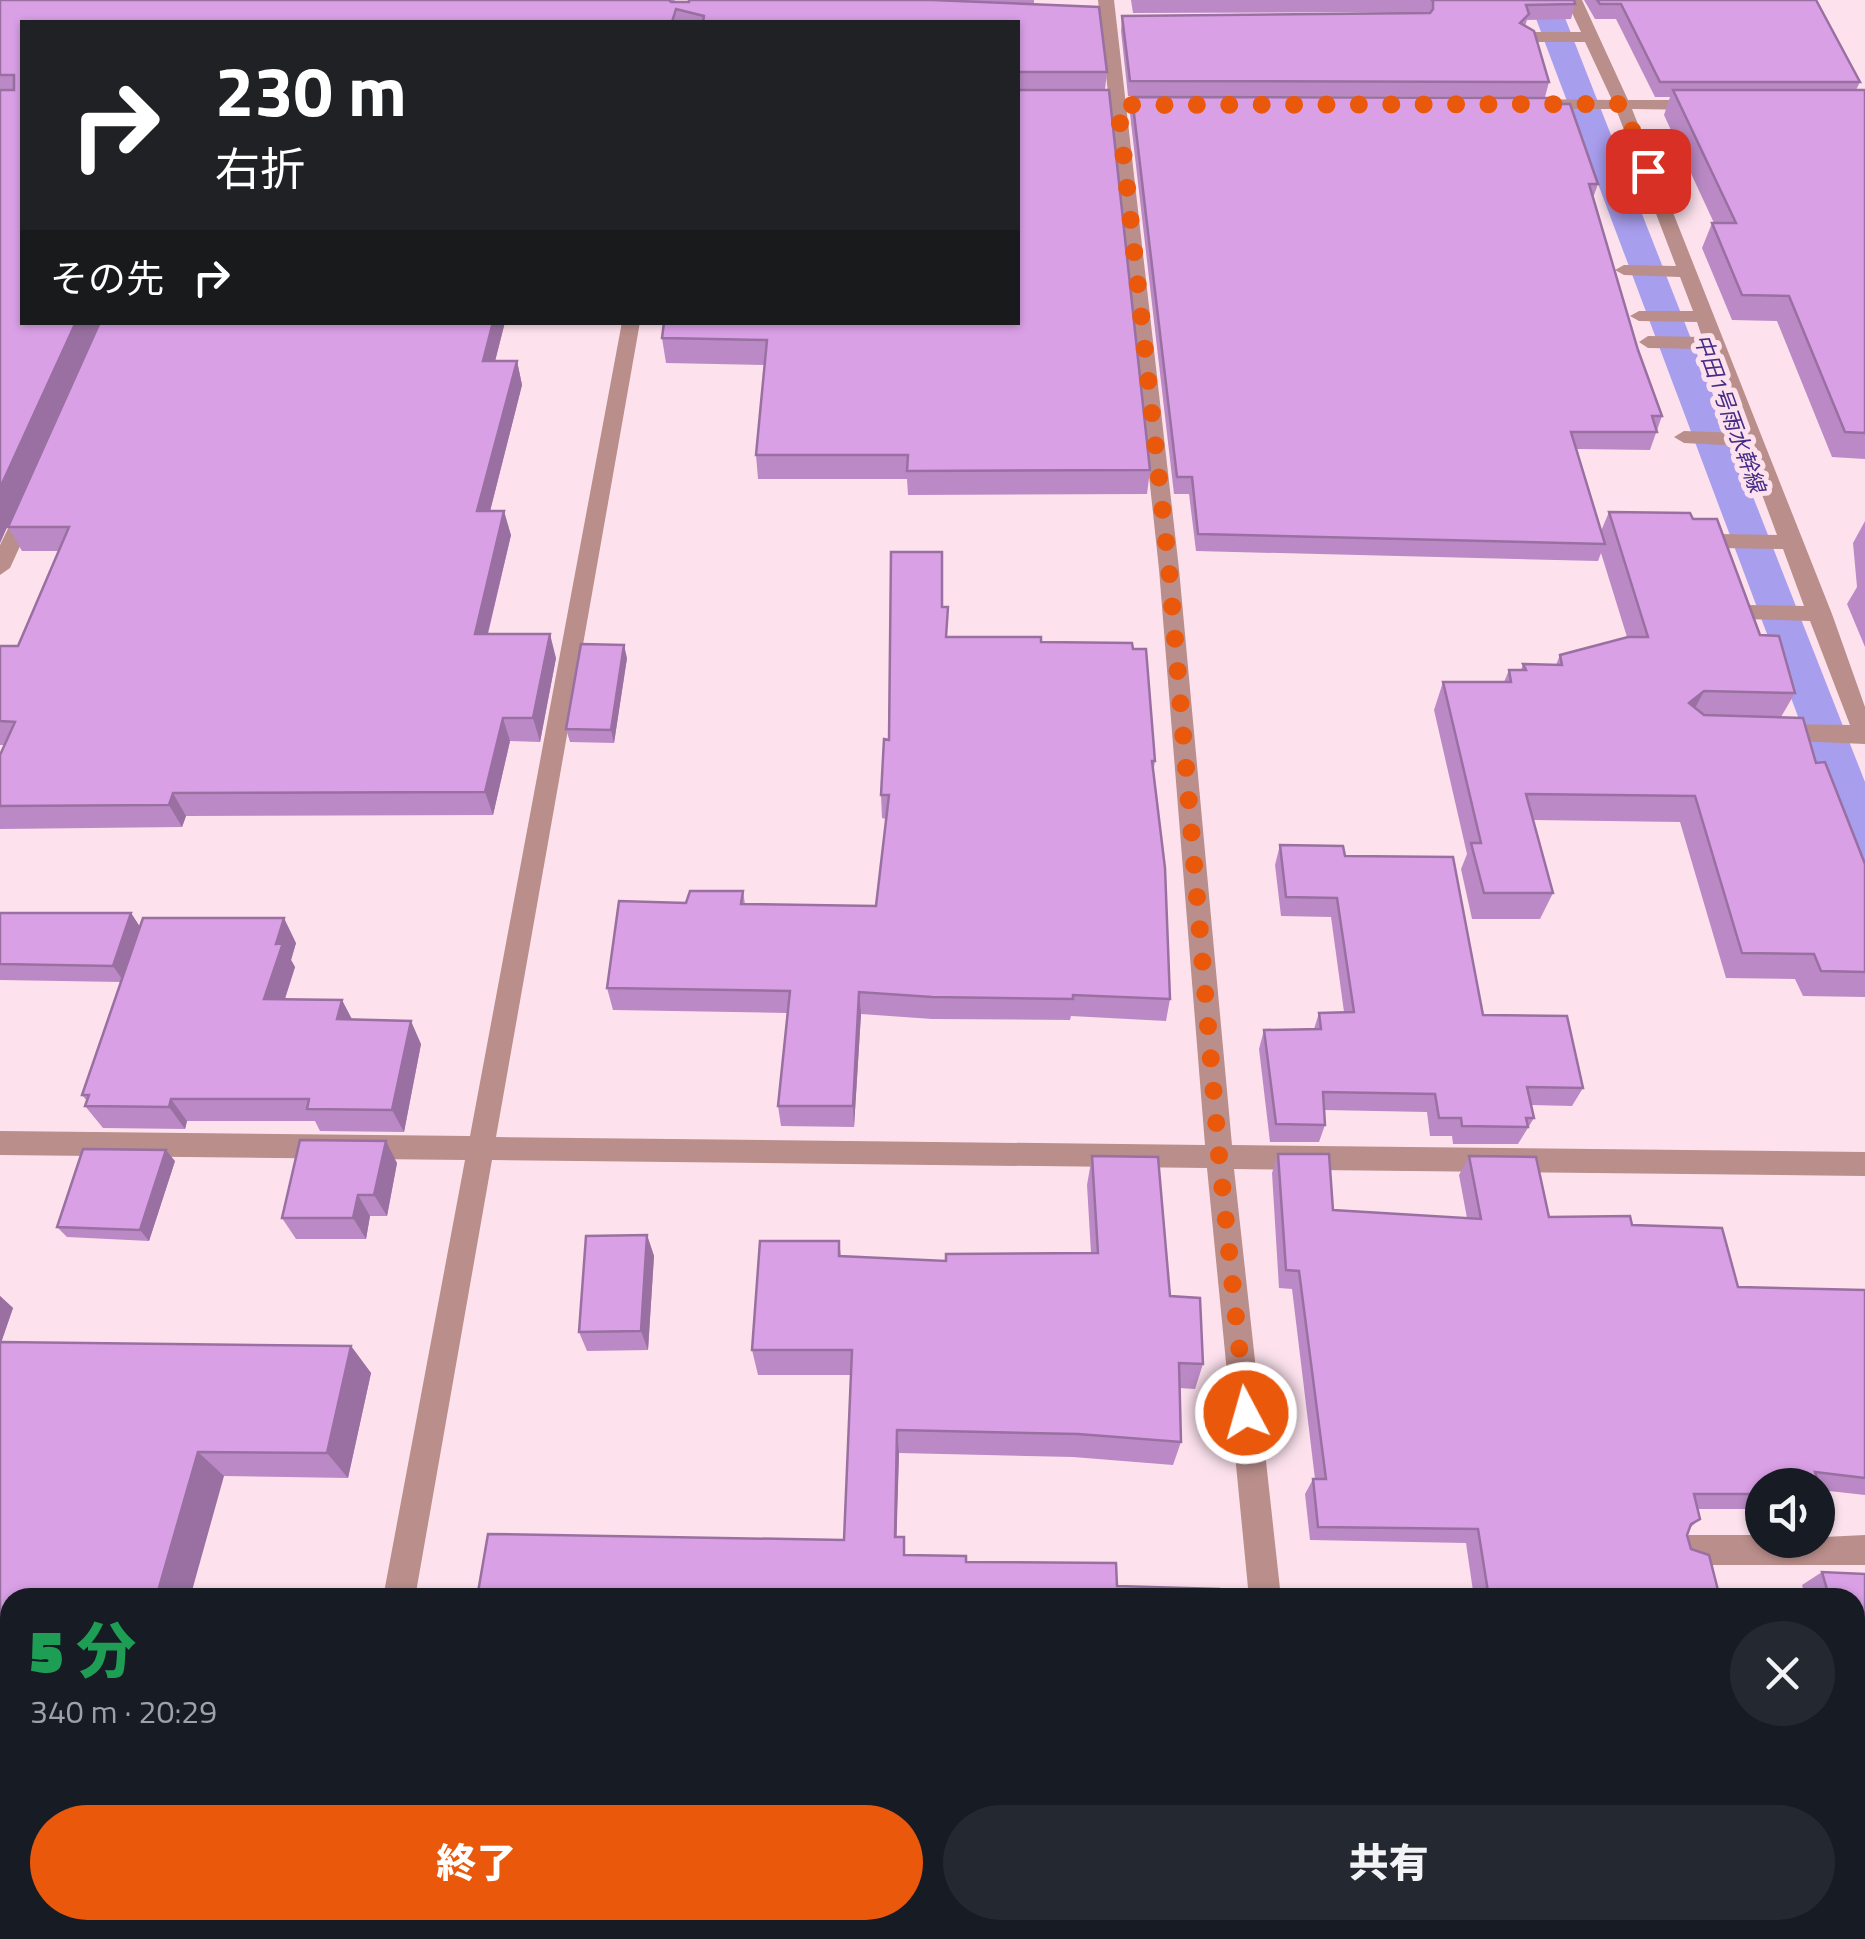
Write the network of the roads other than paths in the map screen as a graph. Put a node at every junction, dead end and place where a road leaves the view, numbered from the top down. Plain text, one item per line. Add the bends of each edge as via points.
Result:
1 (1574, 0) edge
2 (1108, 16) edge
3 (1528, 37) edge
4 (1591, 37) junction
5 (1505, 104) edge
6 (1614, 104) junction
7 (1718, 105) edge
8 (1624, 270) dead end
9 (1686, 272) junction
10 (1639, 316) dead end
11 (1704, 316) junction
12 (630, 325) edge
13 (1648, 342) dead end
14 (1714, 343) junction
15 (1684, 437) dead end
16 (1751, 440) junction
17 (32, 498) edge
18 (1719, 540) edge
19 (1793, 542) junction
20 (0, 568) edge
21 (1745, 612) edge
22 (1821, 614) junction
23 (1744, 731) edge
24 (1865, 735) edge
25 (0, 1143) edge
26 (482, 1146) junction
27 (1219, 1155) junction
28 (1865, 1164) edge
29 (1689, 1550) edge
30 (1865, 1550) edge
31 (401, 1588) edge
32 (1264, 1588) edge

1 - 4 street
2 - 27 street via 1169,569
3 - 4 street
4 - 6 street
5 - 6 street
6 - 7 street
6 - 9 street
8 - 9 street
9 - 11 street
10 - 11 street
11 - 14 street
12 - 26 street
13 - 14 street
14 - 16 street
15 - 16 street
16 - 19 street
17 - 20 street
18 - 19 street
19 - 22 street
21 - 22 street
22 - 24 street
23 - 24 street
25 - 26 street
26 - 27 street
26 - 31 street
27 - 28 street
27 - 32 street
29 - 30 street

